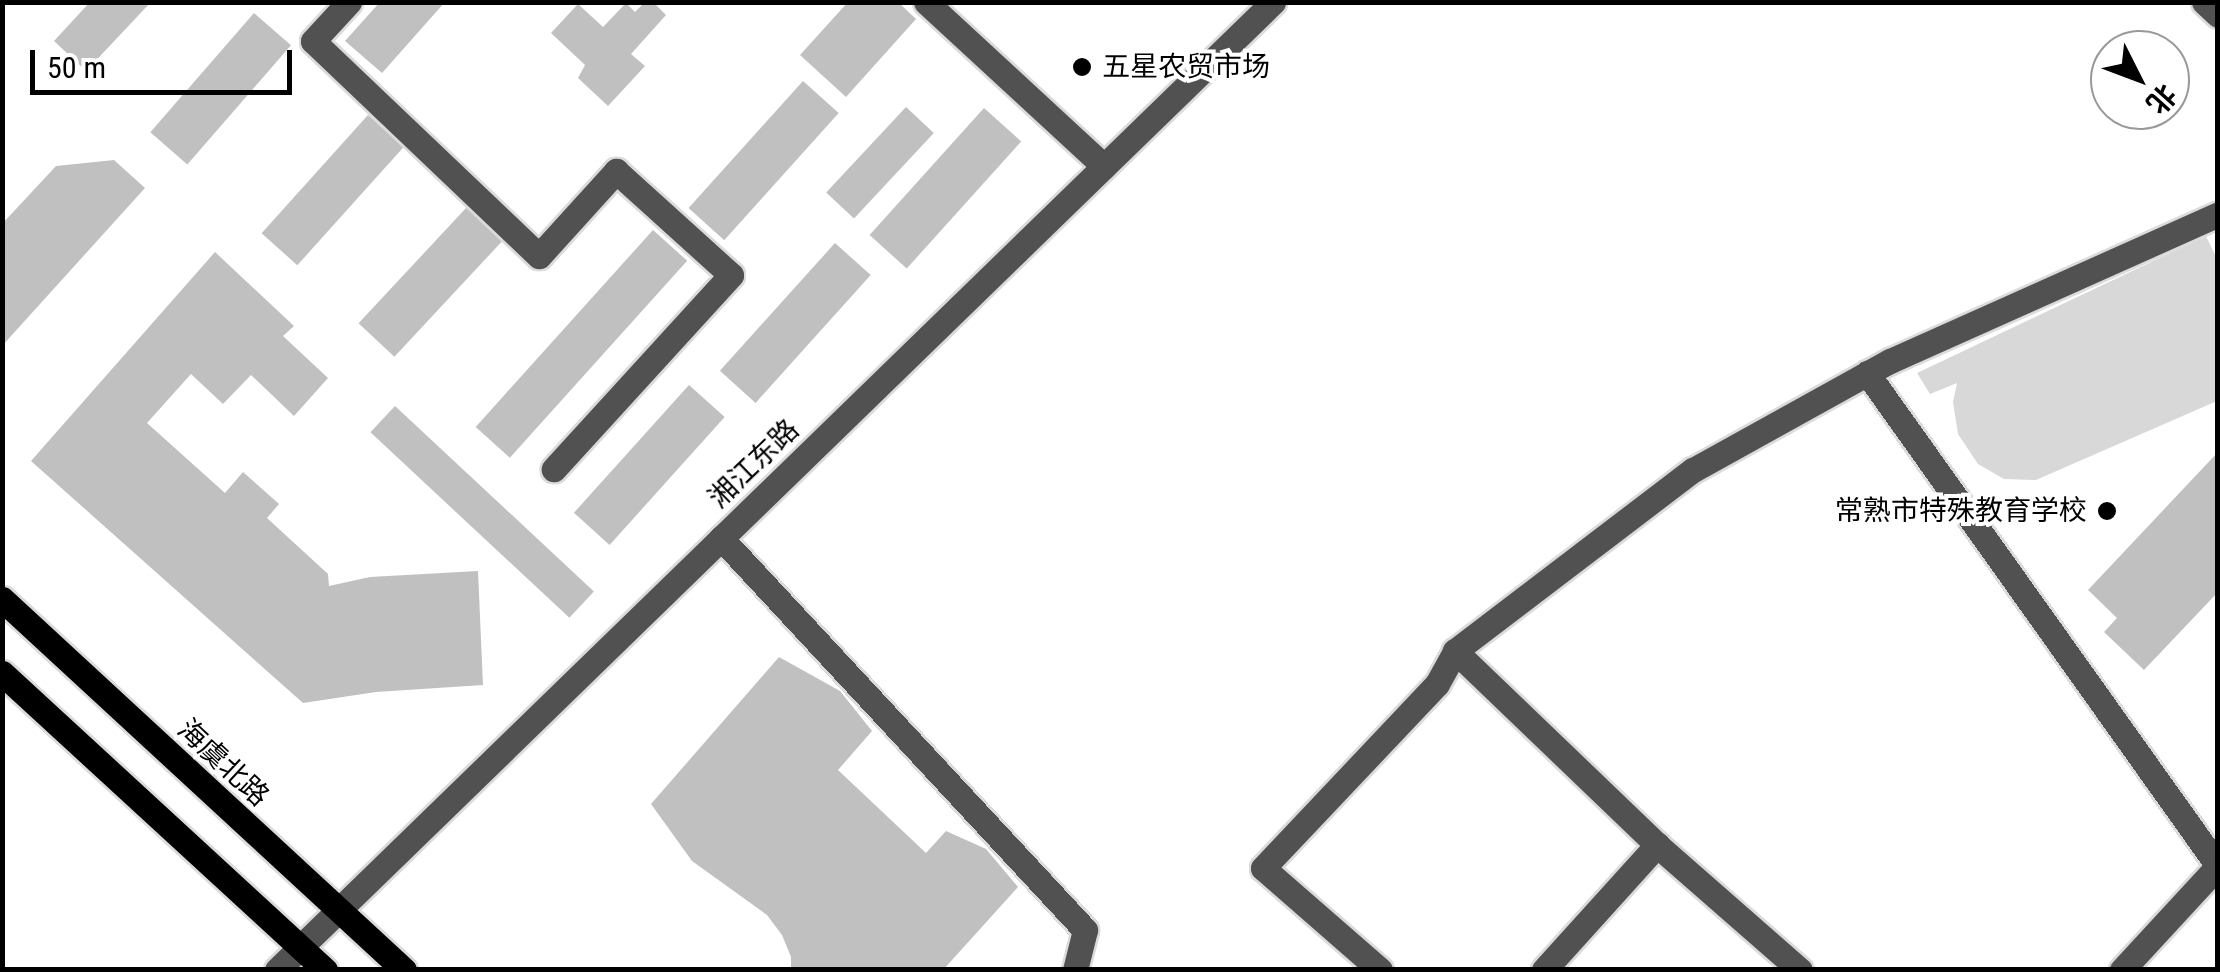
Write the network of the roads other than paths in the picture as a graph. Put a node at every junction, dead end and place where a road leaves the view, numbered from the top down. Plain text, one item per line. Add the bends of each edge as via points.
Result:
1 (348, 2) edge
2 (926, 2) edge
3 (1273, 2) edge
4 (2204, 2) edge
5 (2218, 15) edge
6 (1104, 166) junction
7 (2218, 214) edge
8 (1867, 374) junction
9 (554, 469) dead end
10 (721, 538) junction
11 (2, 599) edge
12 (1455, 651) junction
13 (2, 673) edge
14 (1657, 845) junction
15 (336, 908) junction
16 (298, 946) junction
17 (277, 970) edge
18 (325, 970) edge
19 (404, 970) edge
20 (1075, 970) edge
21 (1380, 970) edge
22 (1544, 970) edge
23 (1800, 970) edge
24 (2122, 970) edge

1 - 9 street via 313,42 539,256 616,171 731,275
2 - 6 street
3 - 6 street, 湘江东路
4 - 5 street
6 - 10 street, 湘江东路
7 - 8 street
8 - 12 street via 1693,470
8 - 24 street via 2218,866
10 - 15 street, 湘江东路
10 - 20 street via 1085,930
11 - 15 main road, 海虞北路
12 - 14 street
12 - 21 street via 1436,684 1263,868
13 - 16 main road
14 - 22 street
14 - 23 street
15 - 16 street, 湘江东路
15 - 19 main road, 海虞北路
16 - 17 street, 湘江东路
16 - 18 main road

